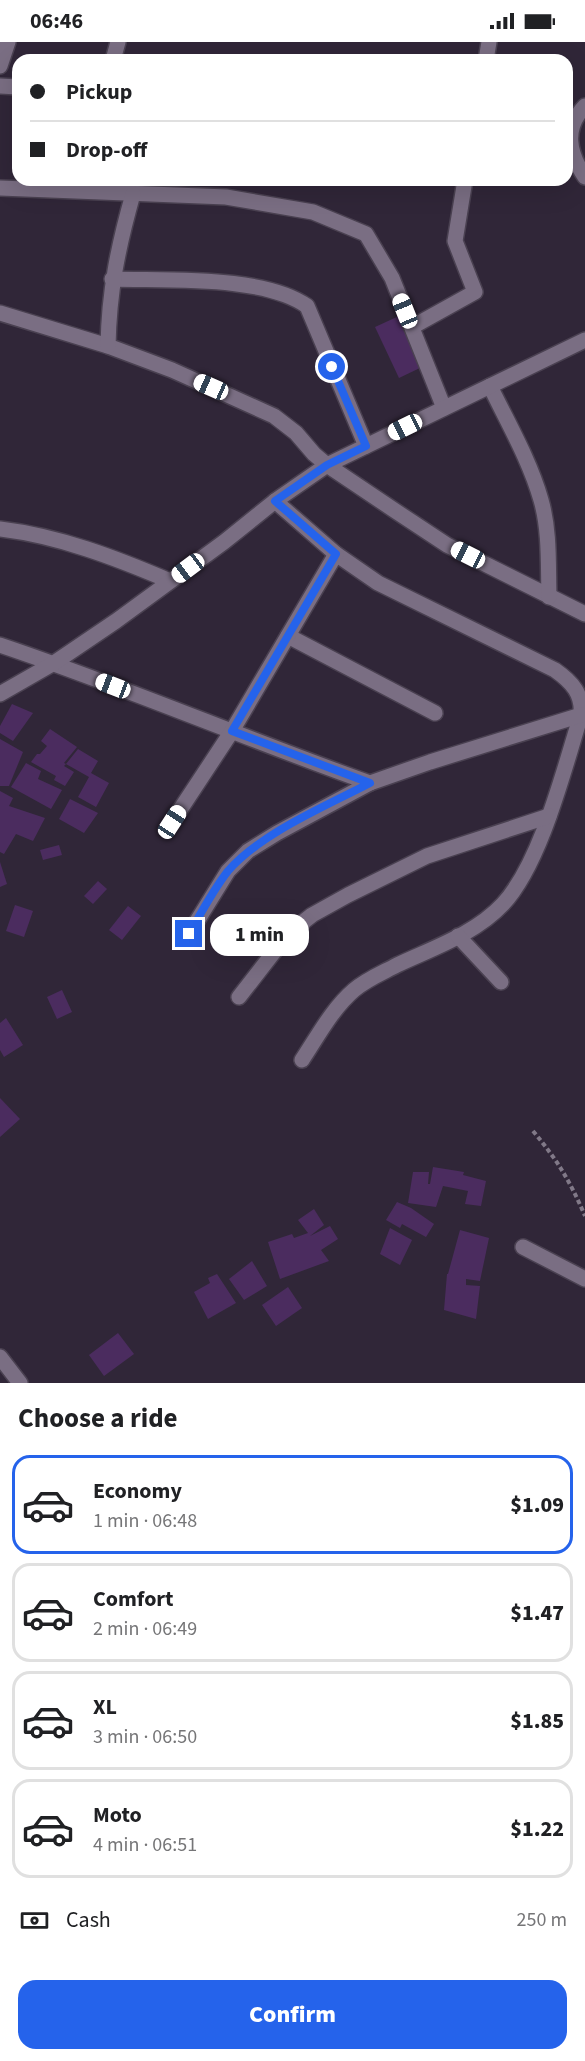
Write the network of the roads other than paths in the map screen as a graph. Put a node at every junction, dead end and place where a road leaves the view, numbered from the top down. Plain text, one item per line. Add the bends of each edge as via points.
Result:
1 (8, 42) edge
2 (0, 66) edge
3 (585, 106) edge
4 (573, 126) edge
5 (573, 152) edge
6 (585, 177) edge
7 (464, 186) edge
8 (0, 188) edge
9 (134, 194) junction
10 (112, 279) junction
11 (0, 313) edge
12 (412, 327) junction
13 (585, 340) edge
14 (108, 346) junction
15 (490, 386) junction
16 (444, 408) junction
17 (366, 446) junction
18 (327, 465) junction
19 (275, 501) junction
20 (0, 529) edge
21 (336, 554) junction
22 (170, 582) junction
23 (549, 597) junction
24 (585, 614) edge
25 (288, 636) junction
26 (0, 645) edge
27 (54, 663) junction
28 (0, 694) edge
29 (435, 713) dead end
30 (581, 715) junction
31 (232, 731) junction
32 (370, 783) junction
33 (549, 816) junction
34 (172, 822) dead end
35 (189, 934) dead end
36 (458, 936) junction
37 (501, 982) dead end
38 (239, 997) dead end
39 (302, 1060) dead end
40 (523, 1247) dead end
41 (585, 1279) edge
42 (0, 1357) edge
43 (20, 1383) edge

1 - 2 street
3 - 4 street
5 - 6 street
7 - 12 street via 455,241 475,292
8 - 9 street
9 - 10 street
9 - 12 street via 226,197 313,212 366,234 392,278
10 - 14 street
10 - 17 street via 238,284 294,297 307,306
11 - 14 street
12 - 16 street
13 - 15 street
14 - 18 street via 274,416
15 - 16 street
15 - 23 street via 541,501
16 - 17 street
17 - 18 street
18 - 19 street
18 - 23 street via 447,545
19 - 21 street
19 - 22 street
20 - 22 street via 34,533 125,562
21 - 25 street
21 - 30 street via 378,583 555,670 577,691
22 - 27 street
23 - 24 street
25 - 29 street
25 - 31 street
26 - 27 street
27 - 28 street
27 - 31 street
30 - 32 street
30 - 33 street
31 - 32 street
31 - 34 street
32 - 35 street via 248,851 228,871
33 - 36 street via 519,881 504,903
33 - 38 street via 427,856 312,915 288,934
36 - 37 street
36 - 39 street via 354,990 336,1008
40 - 41 street
42 - 43 street

